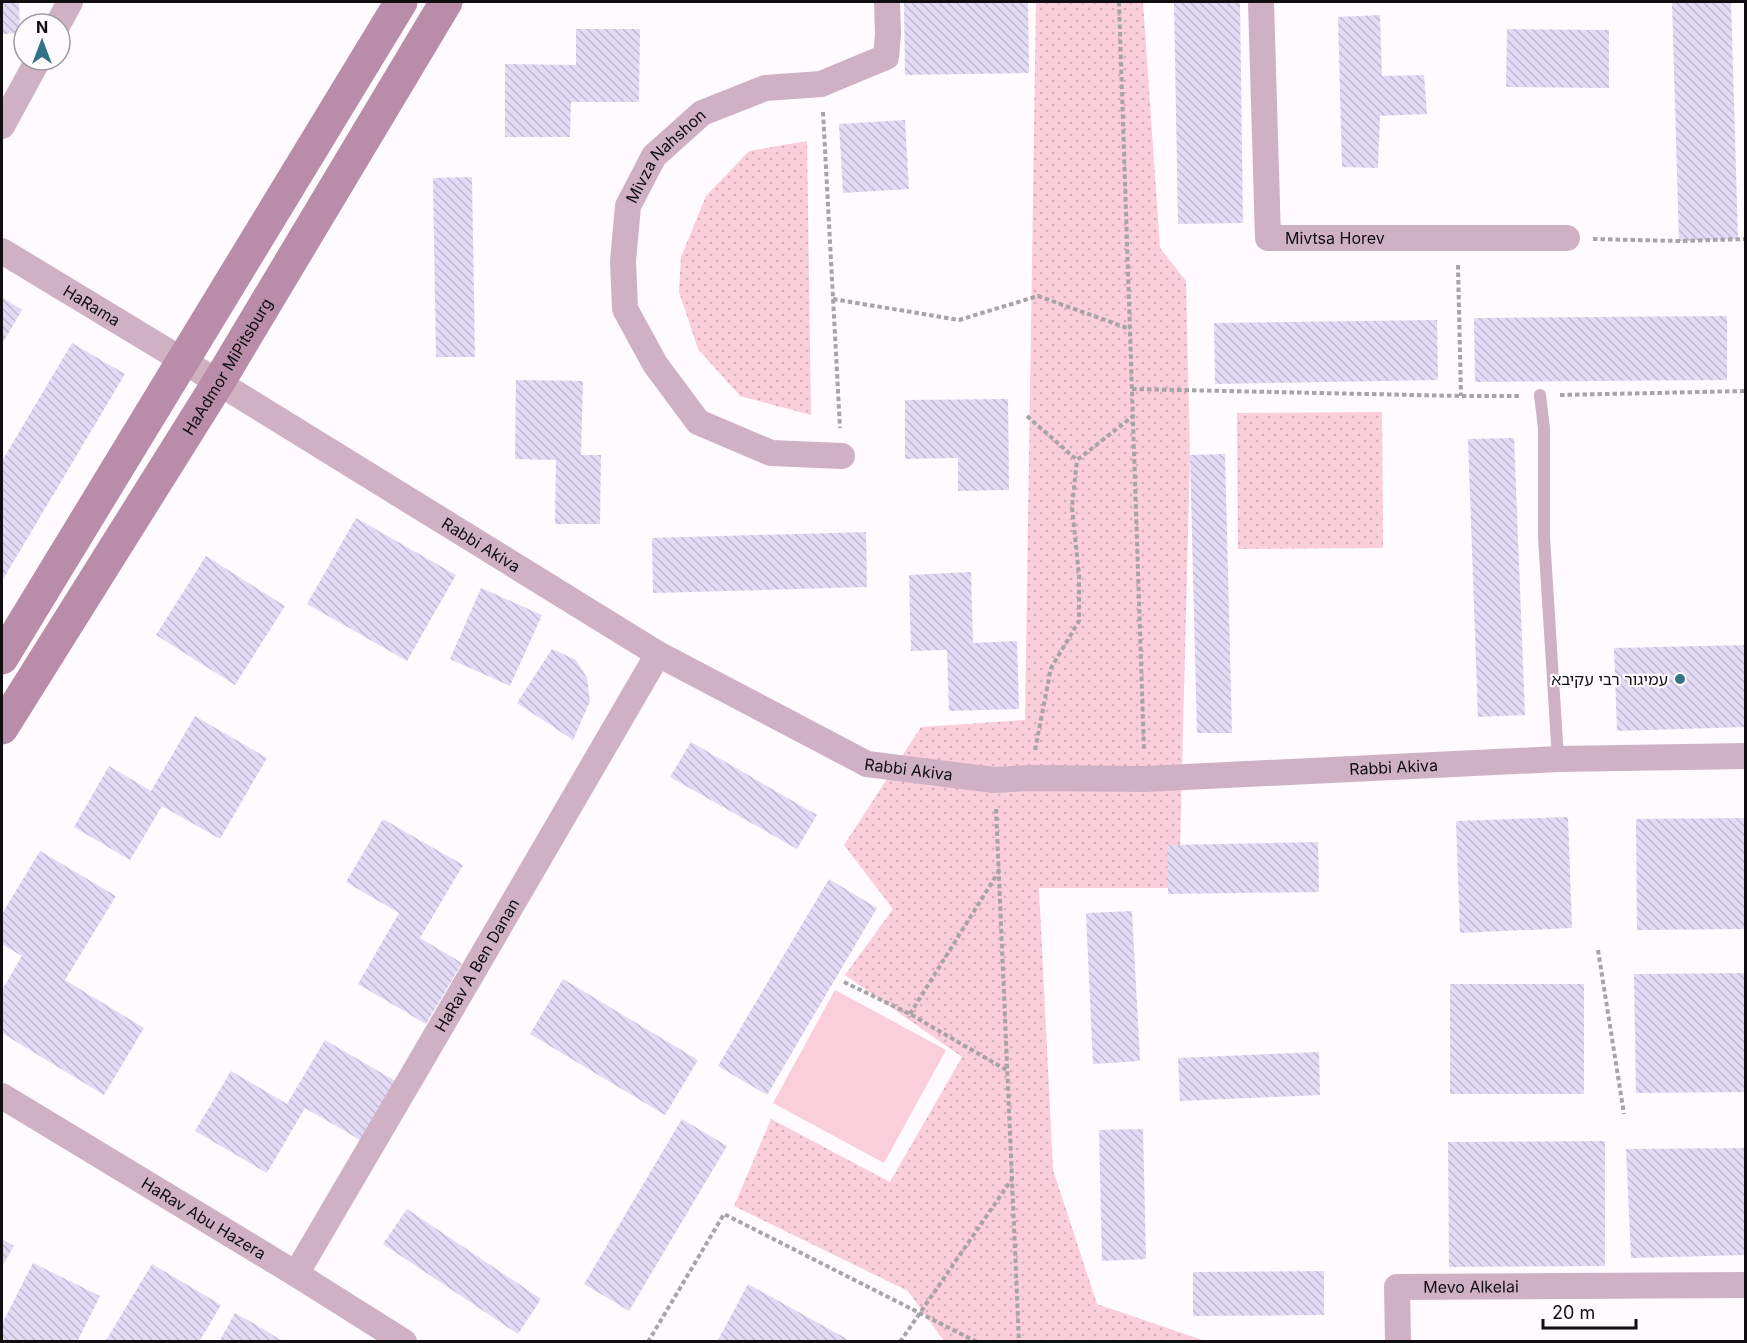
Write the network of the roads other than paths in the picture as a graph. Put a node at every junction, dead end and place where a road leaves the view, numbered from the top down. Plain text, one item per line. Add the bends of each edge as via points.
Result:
1 (401, 2) edge
2 (446, 2) edge
3 (887, 2) edge
4 (1261, 2) edge
5 (31, 72) edge
6 (2, 126) edge
7 (1568, 238) road end
8 (2, 251) edge
9 (182, 360) junction
10 (218, 383) junction
11 (1540, 395) road end
12 (842, 456) road end
13 (2, 654) edge
14 (658, 654) junction
15 (34, 674) junction
16 (2, 728) edge
17 (1746, 756) edge
18 (1558, 759) junction
19 (2, 1096) edge
20 (296, 1274) junction
21 (1746, 1285) edge
22 (404, 1341) edge
23 (1398, 1341) edge

1 - 9 street
2 - 10 street, HaAdmor MiPitsburg
3 - 12 street, Mivza Nahshon via 886,57 821,84 765,88 702,113 654,156 628,206 623,261 625,309 655,364 698,422 771,453
4 - 7 street, Mivtsa Horev via 1268,238
5 - 6 street
8 - 9 street, HaRama
9 - 10 street, Rabbi Akiva
9 - 13 street
10 - 14 street, Rabbi Akiva
10 - 15 street, HaAdmor MiPitsburg
11 - 18 lane via 1545,428 1544,537
13 - 15 street
14 - 18 street, Rabbi Akiva via 867,764 994,780 1145,779
14 - 20 street, HaRav A Ben Danan
15 - 16 street, HaAdmor MiPitsburg
17 - 18 street, Rabbi Akiva
19 - 20 street, HaRav Abu Hazera
20 - 22 street, HaRav Abu Hazera
21 - 23 street, Mevo Alkelai via 1397,1287

